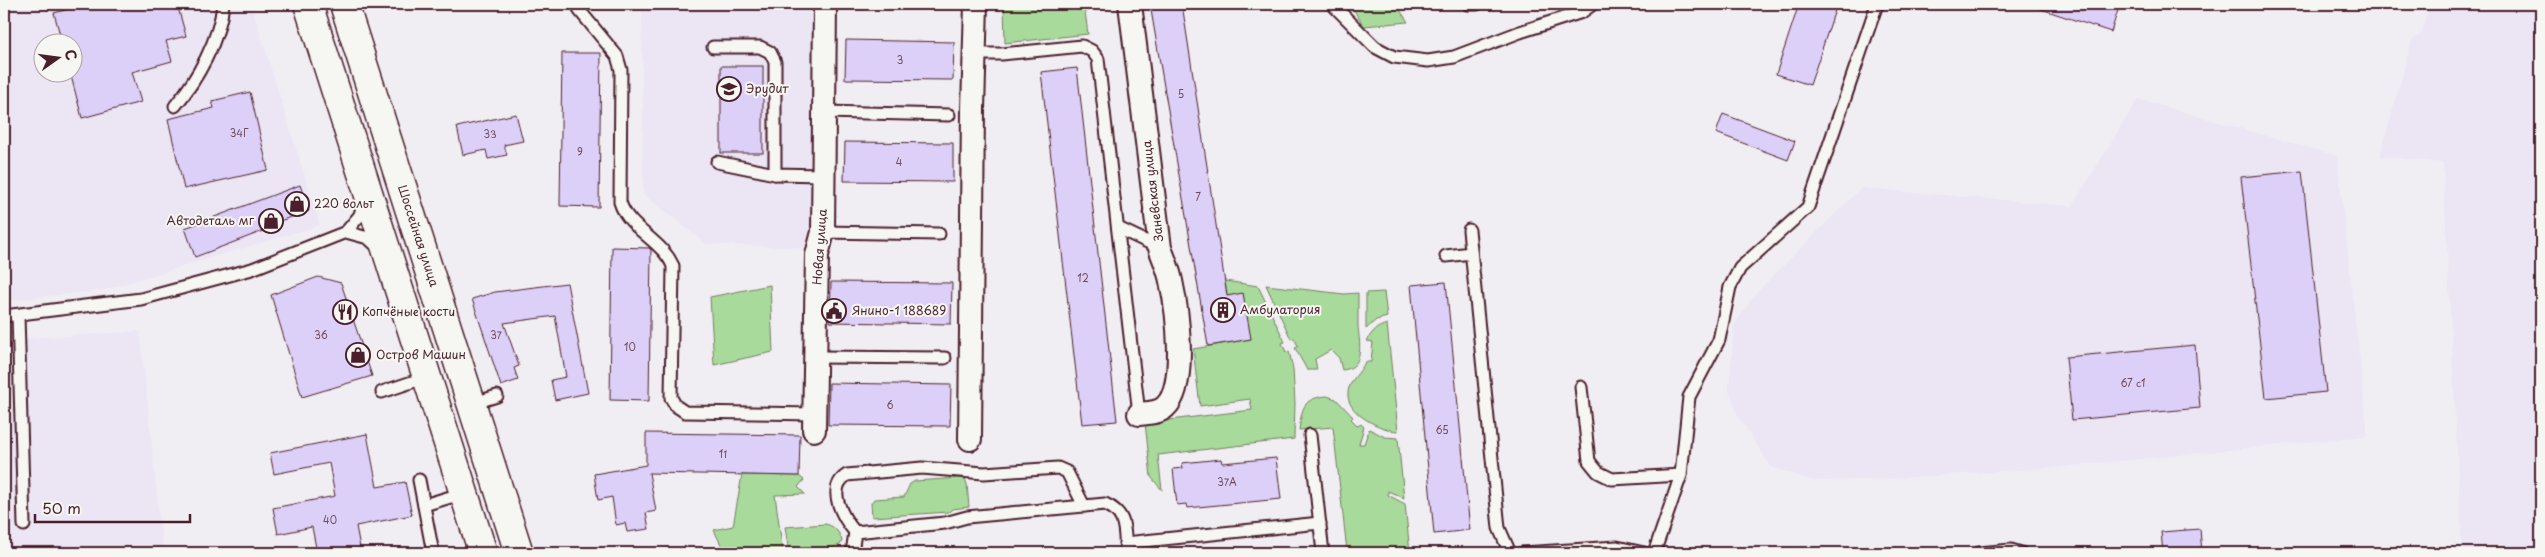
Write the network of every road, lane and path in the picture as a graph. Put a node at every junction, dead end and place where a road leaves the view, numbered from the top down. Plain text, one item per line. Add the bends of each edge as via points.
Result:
1 (223, 4) edge
2 (308, 4) edge
3 (344, 4) edge
4 (578, 4) edge
5 (825, 4) edge
6 (976, 4) edge
7 (1130, 4) edge
8 (1332, 4) edge
9 (1468, 4) edge
10 (1477, 4) edge
11 (1593, 4) edge
12 (1877, 4) edge
13 (714, 47) dead end
14 (975, 54) junction
15 (175, 106) dead end
16 (824, 112) junction
17 (949, 115) dead end
18 (717, 162) dead end
19 (775, 174) junction
20 (823, 175) junction
21 (367, 186) junction
22 (1118, 228) junction
23 (1469, 230) dead end
24 (346, 232) junction
25 (823, 232) junction
26 (939, 234) dead end
27 (1160, 248) junction
28 (1471, 253) junction
29 (1446, 256) dead end
30 (390, 257) junction
31 (18, 315) junction
32 (4, 316) edge
33 (815, 356) junction
34 (945, 358) dead end
35 (427, 377) junction
36 (1581, 388) dead end
37 (382, 392) dead end
38 (1139, 414) joint
39 (814, 422) joint
40 (1310, 436) dead end
41 (970, 439) dead end
42 (1681, 475) junction
43 (419, 480) dead end
44 (464, 493) junction
45 (424, 505) junction
46 (1084, 506) junction
47 (1320, 523) junction
48 (24, 526) dead end
49 (855, 532) junction
50 (1126, 548) edge
51 (433, 553) edge
52 (483, 553) edge
53 (519, 553) edge
54 (852, 553) edge
55 (1324, 553) edge
56 (1510, 553) edge
57 (1522, 553) edge
58 (1644, 553) edge
59 (1654, 553) edge
60 (1979, 553) edge
61 (2021, 553) edge

1 - 15 lane via 222,16 202,67
2 - 21 main road
3 - 53 main road, Шоссейная улица via 484,400
4 - 39 lane via 617,56 621,70 620,202 623,213 668,255 673,266 672,398 676,406 685,412
5 - 16 street, Новая улица
6 - 14 street
7 - 27 street, Заневская улица
8 - 11 lane via 1375,47 1394,58 1428,61 1454,56 1582,12
9 - 10 lane
12 - 42 lane via 1808,207 1740,268 1730,287 1719,340 1689,397
13 - 19 lane via 760,47 770,52 775,62
14 - 22 lane via 1082,46 1092,51 1098,59
14 - 41 street
16 - 17 lane
16 - 20 street, Новая улица
18 - 19 lane
19 - 20 lane
20 - 25 street, Новая улица
21 - 24 lane via 360,215
21 - 30 main road
22 - 27 lane
22 - 38 lane
23 - 28 lane
24 - 30 lane via 368,238
24 - 31 lane via 252,269 141,299
25 - 26 lane
25 - 33 street, Новая улица via 817,255
27 - 38 street, Заневская улица via 1171,280 1180,360 1175,390 1165,407
28 - 29 lane
28 - 56 lane via 1498,528
30 - 35 main road
31 - 32 lane
31 - 48 lane
33 - 34 lane
33 - 39 street, Новая улица
35 - 37 lane
35 - 44 main road
36 - 42 lane via 1589,461 1598,472 1612,479
40 - 47 lane
42 - 59 lane
43 - 45 lane
44 - 45 lane
44 - 52 main road
45 - 51 lane
46 - 49 lane
46 - 49 lane via 1067,472 1058,468 984,473 922,468 847,475 840,479 837,487 838,505
46 - 50 lane via 1105,504 1116,509 1123,518
47 - 50 lane
47 - 55 lane
49 - 54 lane
57 - 58 lane via 1616,547
60 - 61 lane via 2011,550

